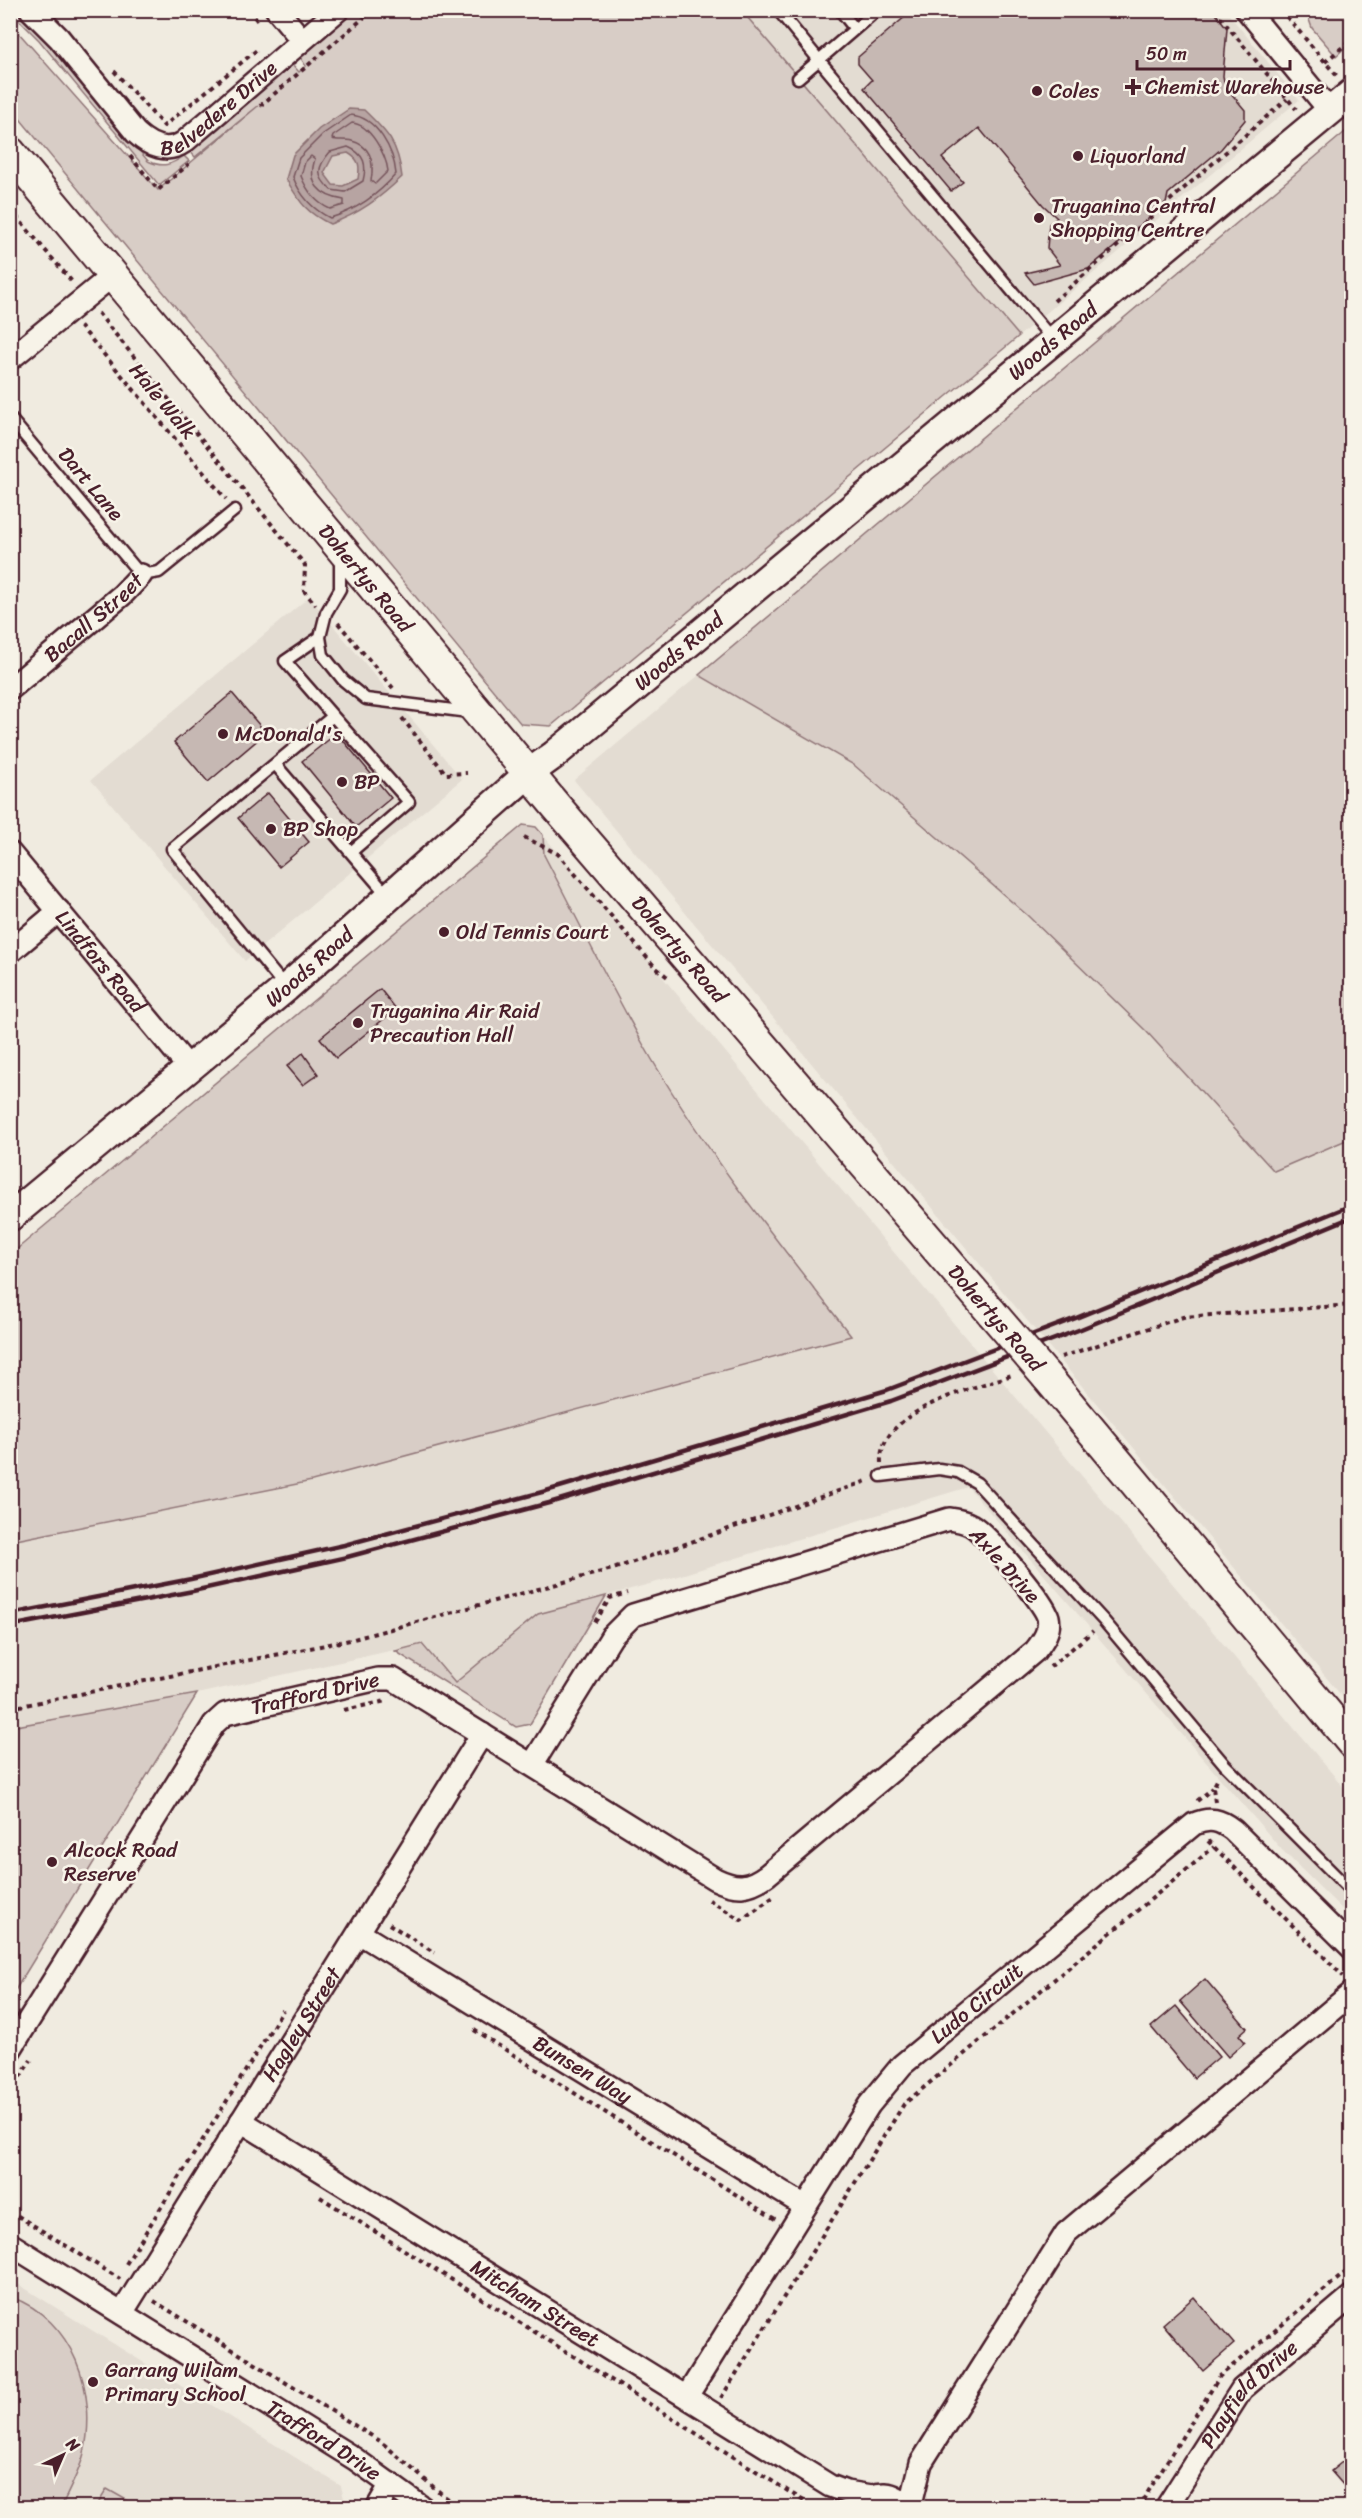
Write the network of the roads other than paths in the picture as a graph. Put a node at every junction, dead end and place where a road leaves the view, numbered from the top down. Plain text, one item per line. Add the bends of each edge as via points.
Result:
1 (31, 10) edge
2 (338, 10) edge
3 (778, 10) edge
4 (840, 10) edge
5 (877, 10) edge
6 (1247, 10) edge
7 (283, 17) edge
8 (855, 29) junction
9 (303, 40) junction
10 (819, 60) junction
11 (798, 78) dead end
12 (1351, 93) edge
13 (1320, 118) junction
14 (10, 152) edge
15 (113, 275) junction
16 (1053, 341) junction
17 (10, 359) edge
18 (10, 418) edge
19 (235, 510) road end
20 (340, 546) junction
21 (141, 575) junction
22 (320, 637) junction
23 (10, 689) edge
24 (478, 713) junction
25 (333, 716) junction
26 (275, 764) junction
27 (529, 773) junction
28 (351, 852) junction
29 (10, 853) edge
30 (388, 896) junction
31 (59, 911) junction
32 (10, 952) edge
33 (286, 988) junction
34 (189, 1068) junction
35 (10, 1217) edge
36 (881, 1476) road end
37 (482, 1734) junction
38 (1352, 1743) edge
39 (532, 1765) junction
40 (746, 1887) joint
41 (1352, 1892) edge
42 (359, 1933) junction
43 (1352, 1948) edge
44 (1349, 1987) edge
45 (10, 2050) edge
46 (241, 2121) junction
47 (806, 2206) junction
48 (10, 2244) edge
49 (1352, 2296) edge
50 (131, 2318) junction
51 (691, 2389) junction
52 (921, 2463) junction
53 (391, 2484) junction
54 (830, 2486) junction
55 (870, 2499) edge
56 (377, 2508) edge
57 (423, 2508) edge
58 (848, 2508) edge
59 (909, 2508) edge
60 (1166, 2508) edge

1 - 9 street, Belvedere Drive via 59,38 136,133 159,148 184,142
2 - 9 street, Belvedere Drive
3 - 10 lane
4 - 8 lane
5 - 8 lane
6 - 13 street
7 - 9 street
8 - 10 lane
10 - 11 lane
10 - 16 lane
12 - 13 street, Woods Road
13 - 16 street, Woods Road
14 - 15 main road, Dohertys Road
15 - 17 street
15 - 20 main road, Dohertys Road
16 - 27 street, Woods Road
18 - 21 lane, Dart Lane
19 - 21 lane, Bacall Street via 159,572
20 - 22 lane via 340,589 326,613
20 - 24 main road, Dohertys Road
21 - 23 street, Bacall Street
22 - 24 lane via 323,655 366,699
22 - 25 lane via 285,661
24 - 27 main road, Dohertys Road
25 - 26 lane
25 - 28 lane via 409,802
26 - 28 lane
26 - 33 lane via 172,849
27 - 30 street, Woods Road
27 - 38 main road, Dohertys Road, bridge via 1040,1369
28 - 30 lane
29 - 31 street, Lindfors Road
30 - 33 street, Woods Road
31 - 32 street
31 - 34 street, Lindfors Road
33 - 34 street, Woods Road
34 - 35 street, Woods Road
36 - 41 lane via 939,1469 958,1472 977,1483 1104,1621 1225,1765
37 - 39 street, Trafford Drive
37 - 42 street, Hagley Street
37 - 45 street, Trafford Drive via 407,1686 386,1678 225,1714 214,1724
39 - 40 street, Trafford Drive via 715,1879
39 - 40 street, Axle Drive via 612,1636 633,1615 949,1519 972,1525 1044,1608 1049,1624 1042,1643 767,1875
42 - 46 street, Hagley Street
42 - 47 street, Bunsen Way
43 - 47 street, Ludo Circuit via 1233,1830 1218,1820 1194,1824 902,2065 869,2105
44 - 52 street via 1066,2233
46 - 50 street, Hagley Street
46 - 51 street, Mitcham Street
47 - 51 street, Ludo Circuit
48 - 50 street, Trafford Drive
49 - 60 street, Playfield Drive via 1242,2388
50 - 53 street, Trafford Drive
51 - 54 street, Mitcham Street
52 - 55 street
52 - 59 street
53 - 56 street
53 - 57 street, Trafford Drive
54 - 55 street, Mitcham Street
54 - 58 street, Mitcham Street
55 - 59 street, Mitcham Street via 892,2495

